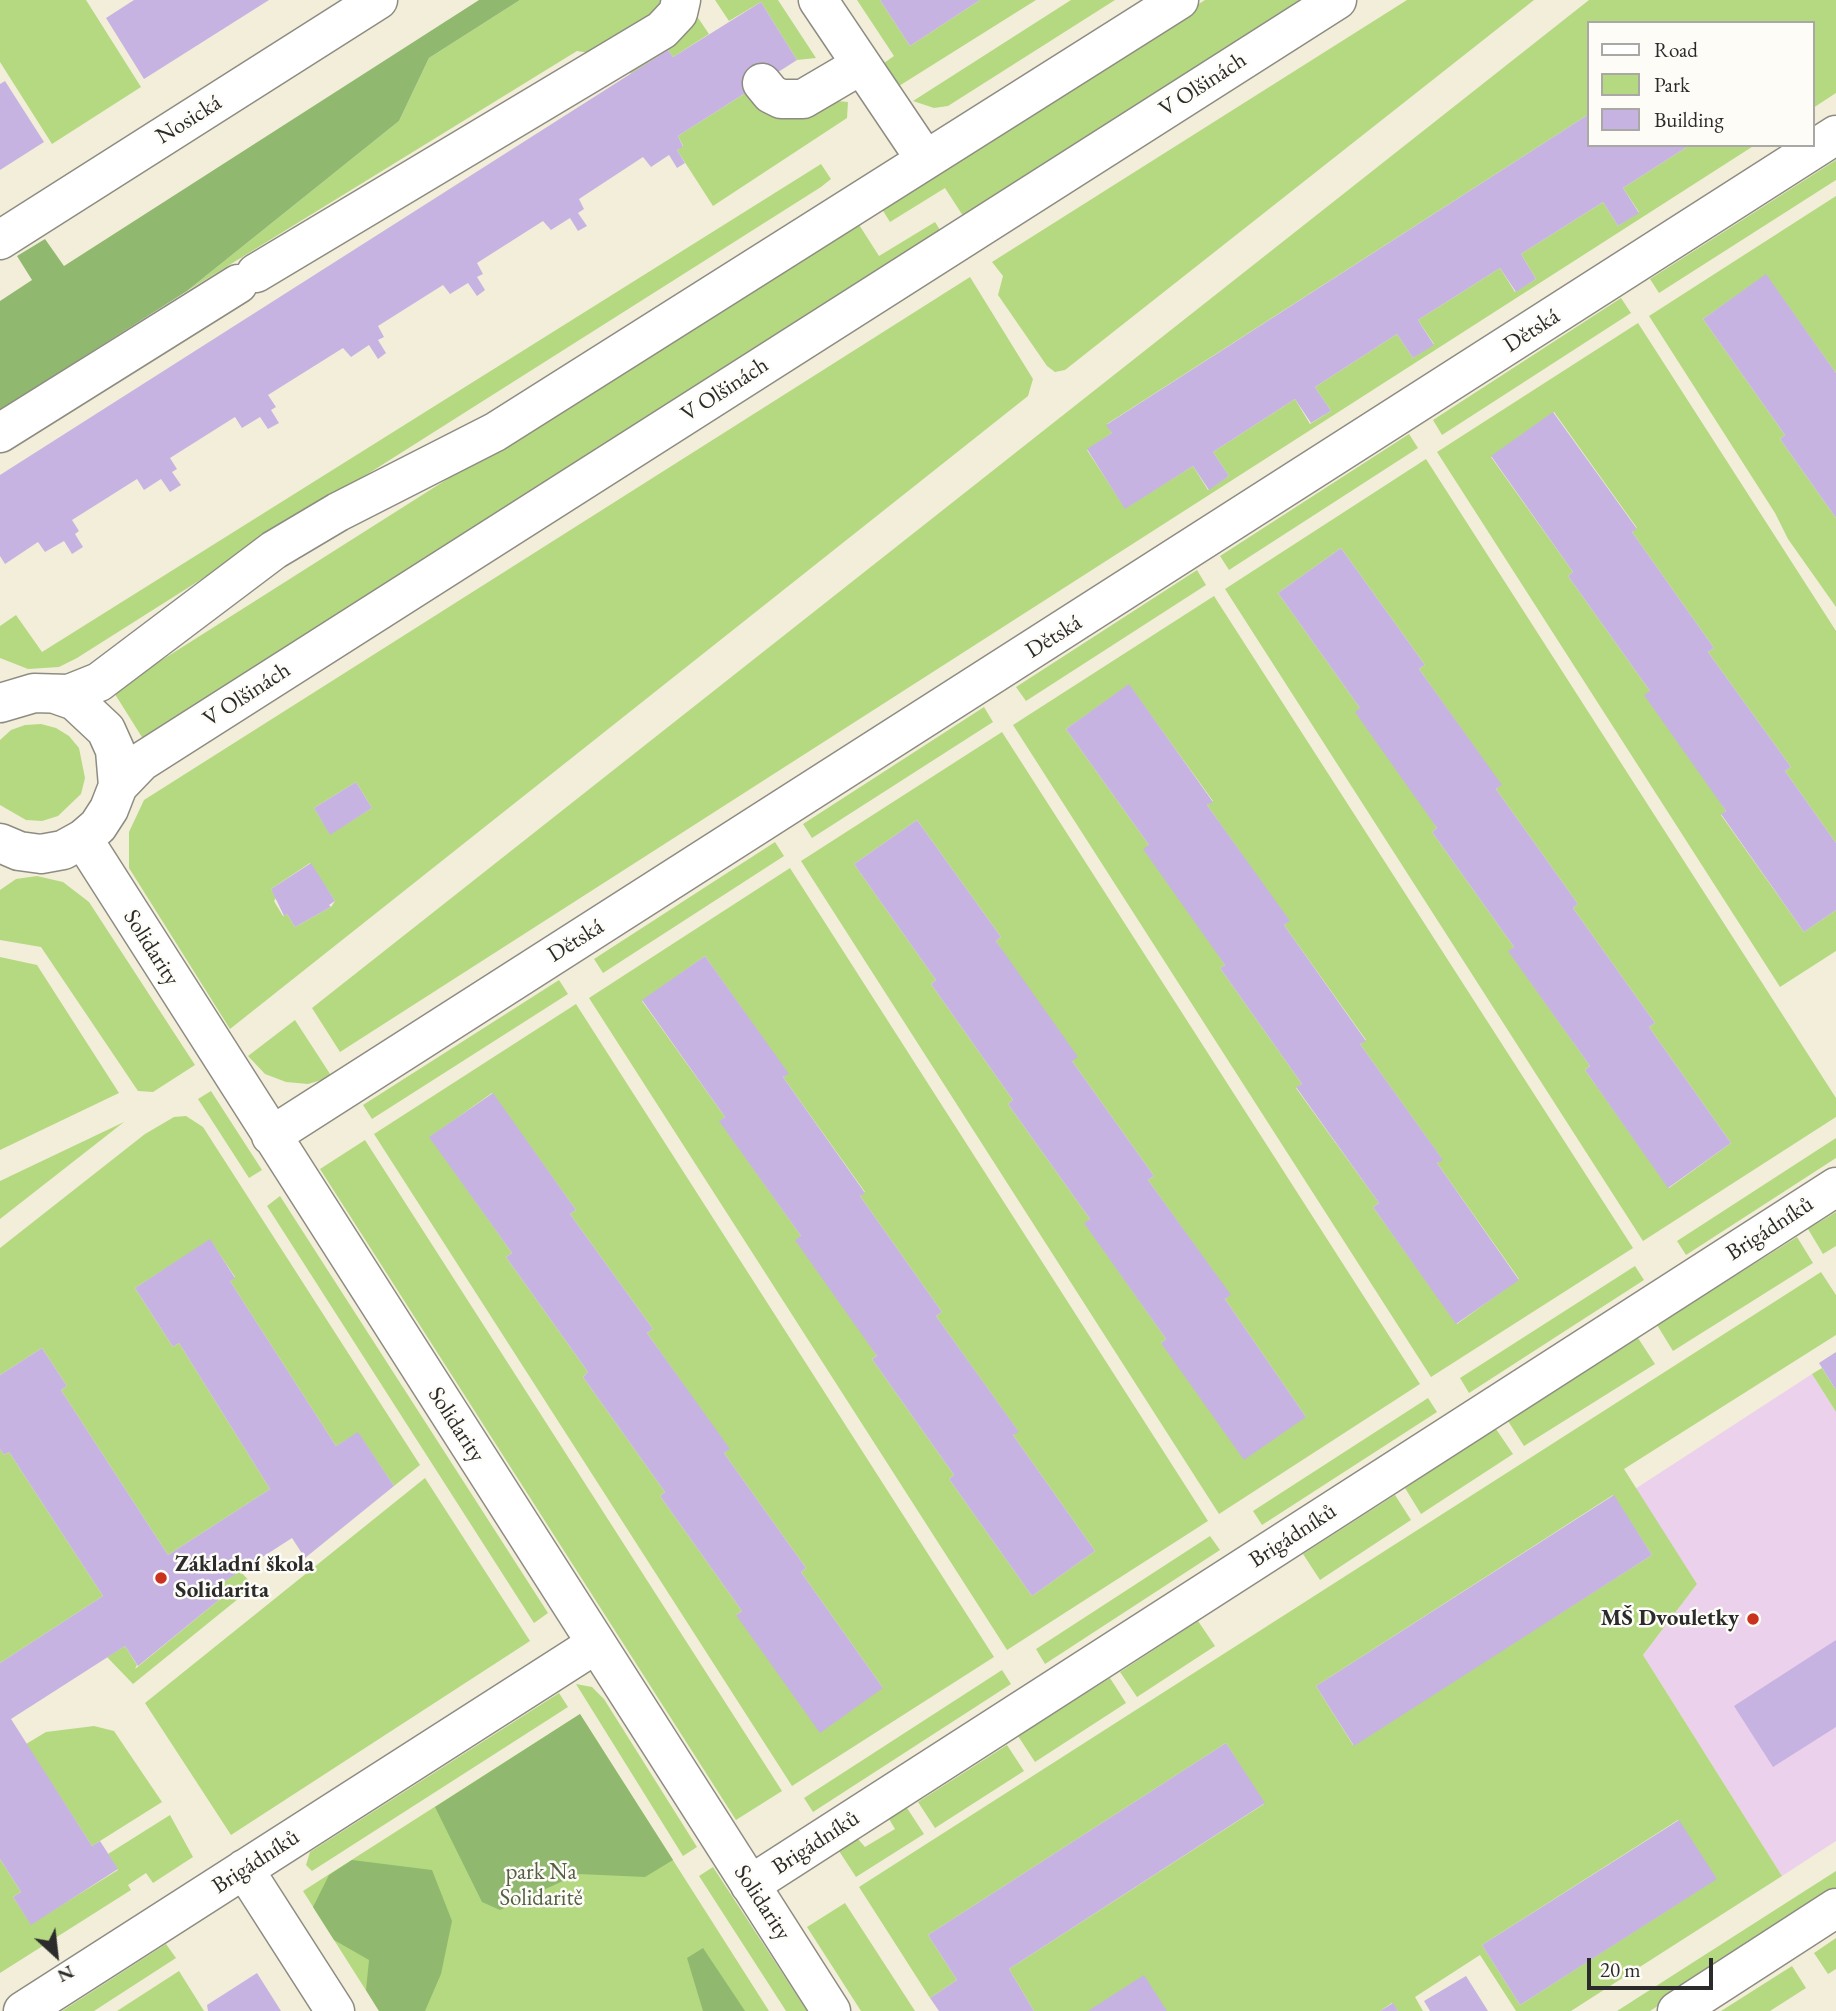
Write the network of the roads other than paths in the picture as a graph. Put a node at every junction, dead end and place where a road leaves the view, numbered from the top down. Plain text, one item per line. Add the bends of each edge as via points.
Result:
1 (378, 0) edge
2 (681, 0) edge
3 (818, 0) edge
4 (1179, 0) edge
5 (1336, 0) edge
6 (861, 65) junction
7 (762, 82) dead end
8 (1836, 135) edge
9 (925, 159) junction
10 (0, 240) edge
11 (0, 433) edge
12 (55, 694) junction
13 (0, 703) edge
14 (118, 786) junction
15 (83, 839) junction
16 (6, 850) edge
17 (271, 1136) junction
18 (1836, 1187) edge
19 (596, 1644) junction
20 (244, 1870) junction
21 (750, 1885) junction
22 (1836, 1908) edge
23 (23, 2011) edge
24 (335, 2011) edge
25 (831, 2011) edge
26 (1677, 2011) edge

1 - 10 street, Nosická
2 - 11 street via 678,13 662,30 247,278
3 - 6 street
4 - 9 street
5 - 14 street, V Olšinách via 141,762
6 - 7 street via 803,99 781,99
6 - 9 street
8 - 17 street, Dětská
9 - 12 street via 495,432 274,550 99,682 69,694
12 - 13 street via 34,693
12 - 14 street, V Olšinách via 75,701 106,730 115,750
14 - 15 street, V Olšinách via 98,826
15 - 16 street, V Olšinách via 52,852
15 - 17 street, Solidarity
17 - 19 street, Solidarity
18 - 21 street, Brigádníků
19 - 20 street, Brigádníků
19 - 21 street, Solidarity
20 - 23 street, Brigádníků
20 - 24 street
21 - 25 street, Solidarity
22 - 26 street

